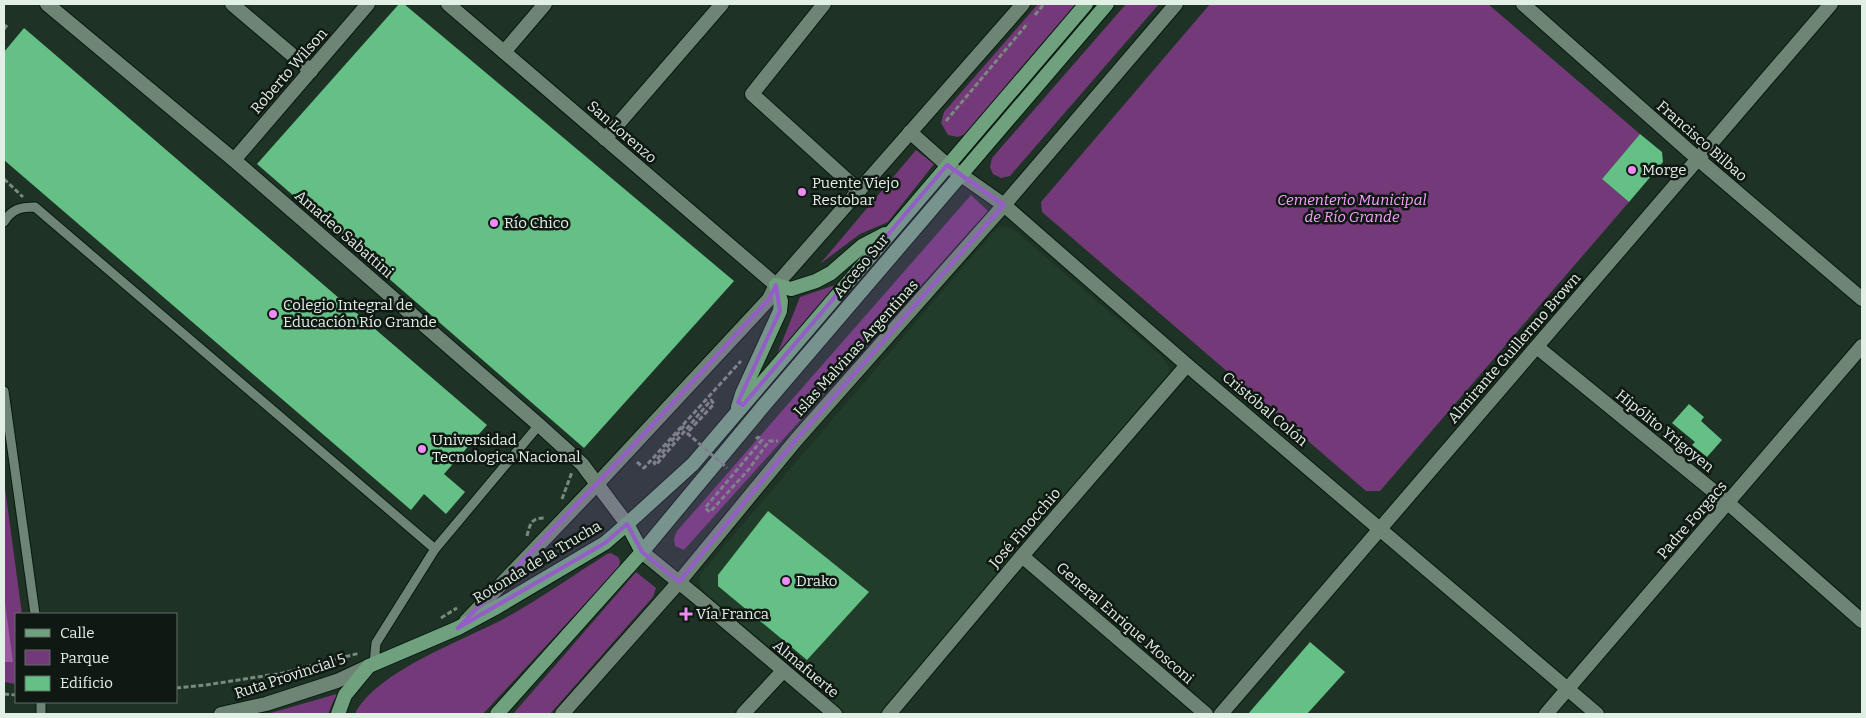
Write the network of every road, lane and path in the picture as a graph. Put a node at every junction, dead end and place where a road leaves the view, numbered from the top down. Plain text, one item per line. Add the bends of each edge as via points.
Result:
1 (47, 4) edge
2 (232, 4) edge
3 (368, 4) edge
4 (448, 4) edge
5 (545, 4) edge
6 (722, 4) edge
7 (1023, 4) edge
8 (1044, 4) edge
9 (1086, 4) edge
10 (1107, 4) edge
11 (1176, 4) edge
12 (1523, 4) edge
13 (1831, 4) edge
14 (819, 5) edge
15 (7, 24) dead end
16 (4, 29) edge
17 (504, 52) junction
18 (311, 71) junction
19 (946, 121) dead end
20 (910, 132) junction
21 (606, 139) junction
22 (1698, 159) junction
23 (234, 160) junction
24 (947, 165) junction
25 (960, 175) junction
26 (4, 180) edge
27 (859, 191) junction
28 (1004, 205) junction
29 (35, 207) junction
30 (4, 222) edge
31 (892, 230) junction
32 (776, 285) junction
33 (1862, 299) edge
34 (1537, 346) junction
35 (1862, 346) edge
36 (746, 354) dead end
37 (1187, 365) junction
38 (4, 391) edge
39 (698, 408) junction
40 (736, 414) junction
41 (539, 425) junction
42 (752, 443) dead end
43 (626, 453) junction
44 (733, 462) dead end
45 (582, 464) junction
46 (749, 469) dead end
47 (598, 483) junction
48 (1728, 503) junction
49 (556, 505) dead end
50 (550, 512) dead end
51 (627, 524) junction
52 (1380, 528) junction
53 (521, 542) dead end
54 (435, 549) junction
55 (642, 552) junction
56 (1022, 556) junction
57 (679, 582) junction
58 (462, 603) dead end
59 (35, 613) edge
60 (439, 619) dead end
61 (1862, 621) edge
62 (458, 628) junction
63 (375, 649) junction
64 (372, 665) junction
65 (783, 671) junction
66 (178, 688) edge
67 (1568, 688) junction
68 (221, 714) edge
69 (338, 714) edge
70 (497, 714) edge
71 (562, 714) edge
72 (743, 714) edge
73 (835, 714) edge
74 (889, 714) edge
75 (1206, 714) edge
76 (1221, 714) edge
77 (1546, 714) edge
78 (1597, 714) edge

1 - 23 street, Amadeo Sabattini
2 - 18 street
3 - 18 street, Roberto Wilson
4 - 17 street, San Lorenzo
5 - 17 street
6 - 21 street
7 - 20 street
8 - 19 path
9 - 24 main road, Acceso Sur
10 - 25 main road, Acceso Sur
11 - 28 street, Islas Malvinas Argentinas
12 - 22 street, Francisco Bilbao
13 - 22 street, Almirante Guillermo Brown
14 - 27 street via 752,94
15 - 16 path
17 - 21 street, San Lorenzo
18 - 23 street, Roberto Wilson
20 - 24 street, Cristóbal Colón
20 - 27 street
21 - 32 street, San Lorenzo
22 - 33 street, Francisco Bilbao
22 - 34 street, Almirante Guillermo Brown
23 - 41 street, Amadeo Sabattini
24 - 25 street, Cristóbal Colón
24 - 31 main road, Acceso Sur
25 - 28 street, Cristóbal Colón
25 - 55 main road, Acceso Sur
26 - 29 path
27 - 32 street
28 - 37 street, Cristóbal Colón
28 - 57 street, Islas Malvinas Argentinas via 796,440
29 - 30 lane via 20,207
29 - 54 lane
31 - 32 main road via 862,246 816,282 790,289
31 - 40 main road, Acceso Sur
32 - 40 main road via 781,301 780,311
32 - 43 street via 769,299
34 - 48 street, Hipólito Yrigoyen
34 - 52 street, Almirante Guillermo Brown
35 - 48 street, Padre Forgacs
36 - 39 path
37 - 52 street, Cristóbal Colón
37 - 56 street, José Finocchio
38 - 59 lane
39 - 43 path via 644,468
39 - 44 path, bridge via 654,463 656,465 711,400 714,404 687,433 727,468
40 - 51 main road, Acceso Sur via 693,464
41 - 45 street, Amadeo Sabattini
41 - 54 lane
42 - 46 path via 758,437 762,440 705,508 710,512
43 - 47 street
45 - 47 street, Amadeo Sabattini
45 - 49 path via 572,473 563,499
47 - 51 street, Amadeo Sabattini
47 - 62 street
48 - 61 street, Hipólito Yrigoyen
48 - 67 street, Padre Forgacs
50 - 53 path via 544,518 532,521 528,535
51 - 55 main road
51 - 62 main road, Rotonda de la Trucha via 605,543
52 - 67 street, Cristóbal Colón
52 - 76 street, Almirante Guillermo Brown
54 - 63 lane via 376,642
55 - 57 street, Almafuerte
55 - 70 main road
56 - 74 street, José Finocchio
56 - 75 street, General Enrique Mosconi
57 - 65 street, Almafuerte
57 - 71 street, Islas Malvinas Argentinas
58 - 60 path
62 - 64 main road, Rotonda de la Trucha
63 - 64 lane
63 - 66 path via 283,673
64 - 68 street, Ruta Provincial 5 via 337,681 266,704
64 - 69 main road, Rotonda de la Trucha via 345,696
65 - 72 street
65 - 73 street, Almafuerte
67 - 77 street, Padre Forgacs
67 - 78 street, Cristóbal Colón

